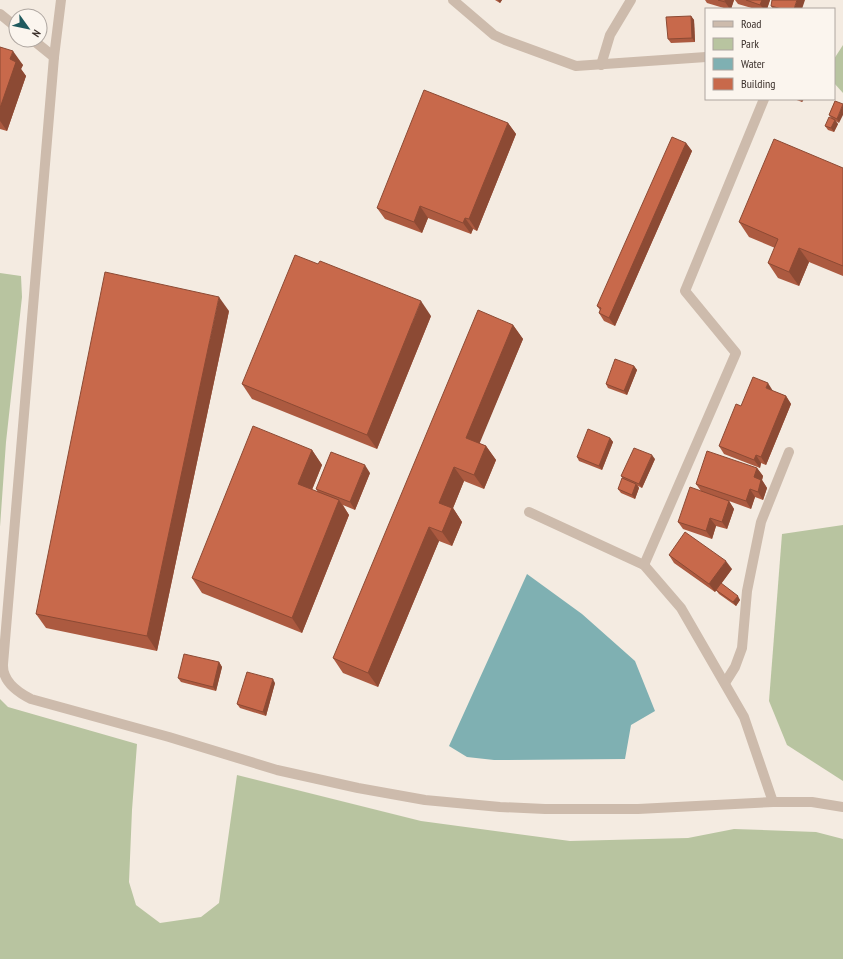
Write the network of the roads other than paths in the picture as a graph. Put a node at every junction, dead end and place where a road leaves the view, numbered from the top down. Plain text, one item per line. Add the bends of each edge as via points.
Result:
1 (61, 0) edge
2 (453, 0) edge
3 (631, 0) edge
4 (0, 14) edge
5 (8, 20) edge
6 (43, 48) edge
7 (705, 56) edge
8 (54, 57) junction
9 (601, 65) junction
10 (764, 100) edge
11 (789, 452) dead end
12 (529, 512) dead end
13 (644, 566) junction
14 (1, 664) edge
15 (725, 683) junction
16 (773, 802) junction
17 (843, 807) edge

1 - 8 street
2 - 9 street via 494,35 576,66
3 - 9 street via 610,35
4 - 5 street
6 - 8 street
7 - 9 street
8 - 14 street
10 - 13 street via 685,291 736,353
11 - 15 street via 761,522 747,591 742,648 735,667
12 - 13 street
13 - 15 street via 681,608
14 - 16 street via 9,684 31,699 169,736 277,770 425,800 545,809
15 - 16 street via 744,717
16 - 17 street via 812,802

